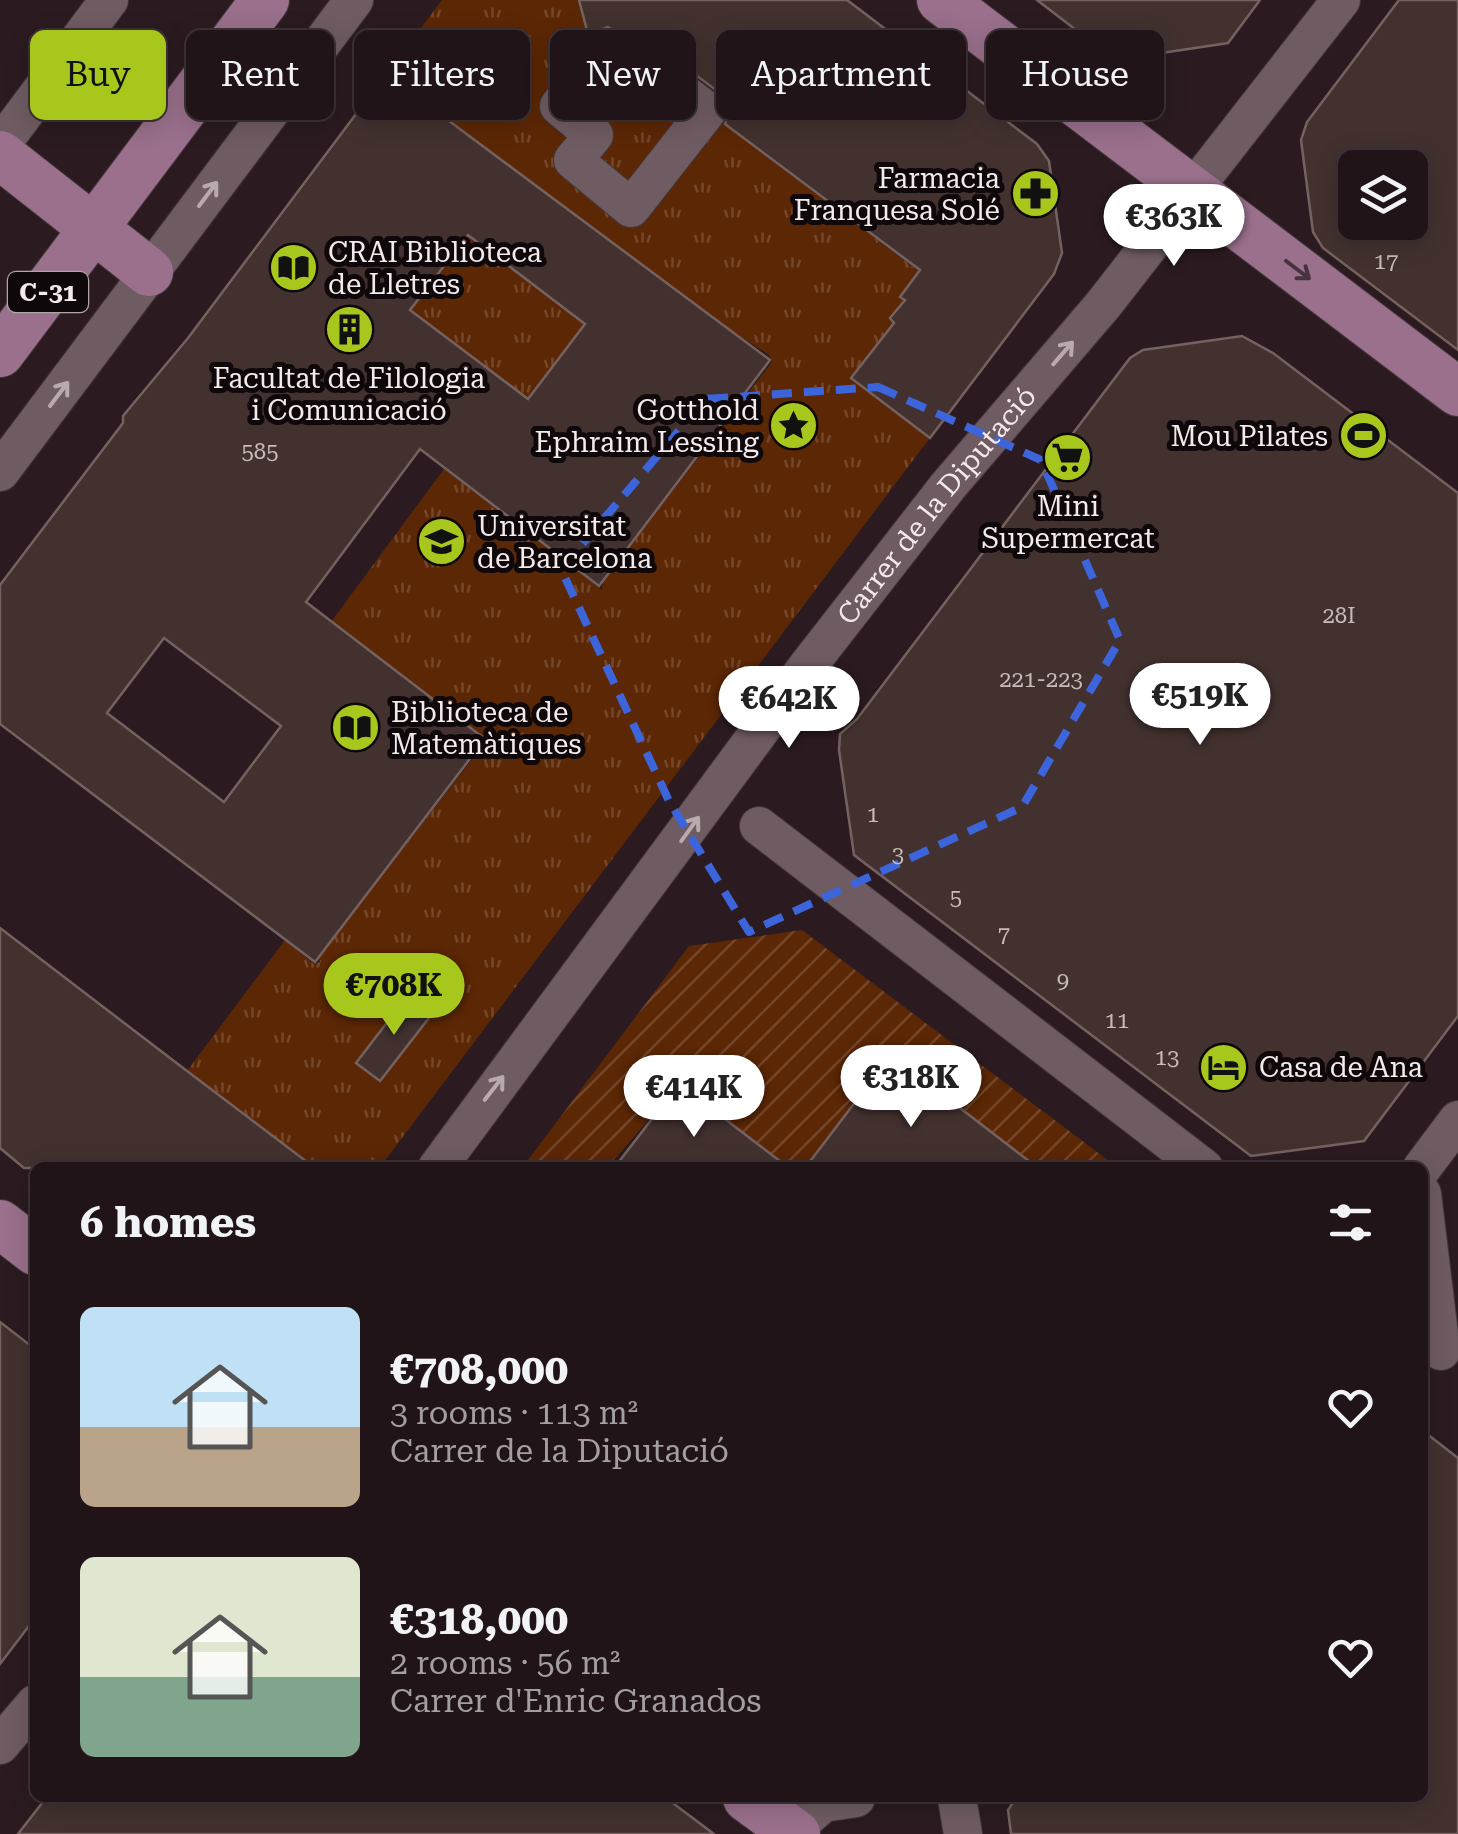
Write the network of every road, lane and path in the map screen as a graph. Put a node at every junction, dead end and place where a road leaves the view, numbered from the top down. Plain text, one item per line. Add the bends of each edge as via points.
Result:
1 (109, 0) edge
2 (265, 0) edge
3 (354, 0) edge
4 (941, 0) edge
5 (1341, 0) edge
6 (707, 110) joint
7 (0, 146) edge
8 (0, 155) edge
9 (1193, 190) junction
10 (94, 230) junction
11 (149, 272) junction
12 (0, 353) edge
13 (1458, 392) edge
14 (0, 472) edge
15 (759, 826) dead end
16 (1458, 1120) edge
17 (441, 1162) edge
18 (1196, 1162) edge
19 (1426, 1162) edge
20 (0, 1224) edge
21 (1428, 1245) edge
22 (30, 1247) edge
23 (1441, 1356) edge
24 (30, 1710) edge
25 (0, 1745) edge
26 (758, 1802) edge
27 (958, 1802) edge
28 (810, 1820) edge
29 (963, 1834) edge

1 - 7 street
2 - 10 main road, C-31
11 -> 3 street
4 - 9 main road
5 - 9 street, Carrer de la Diputació
6 - 6 street via 630,208 573,160 594,135 559,106 605,48 645,77 651,69
8 - 10 main road
9 -> 13 main road
17 -> 9 street, Carrer de la Diputació via 819,652
10 - 11 main road
10 - 12 main road, C-31
14 -> 11 street
15 - 18 street
16 - 19 street
20 - 22 main road
21 - 23 street
24 - 25 street
26 - 28 main road
27 - 29 street

